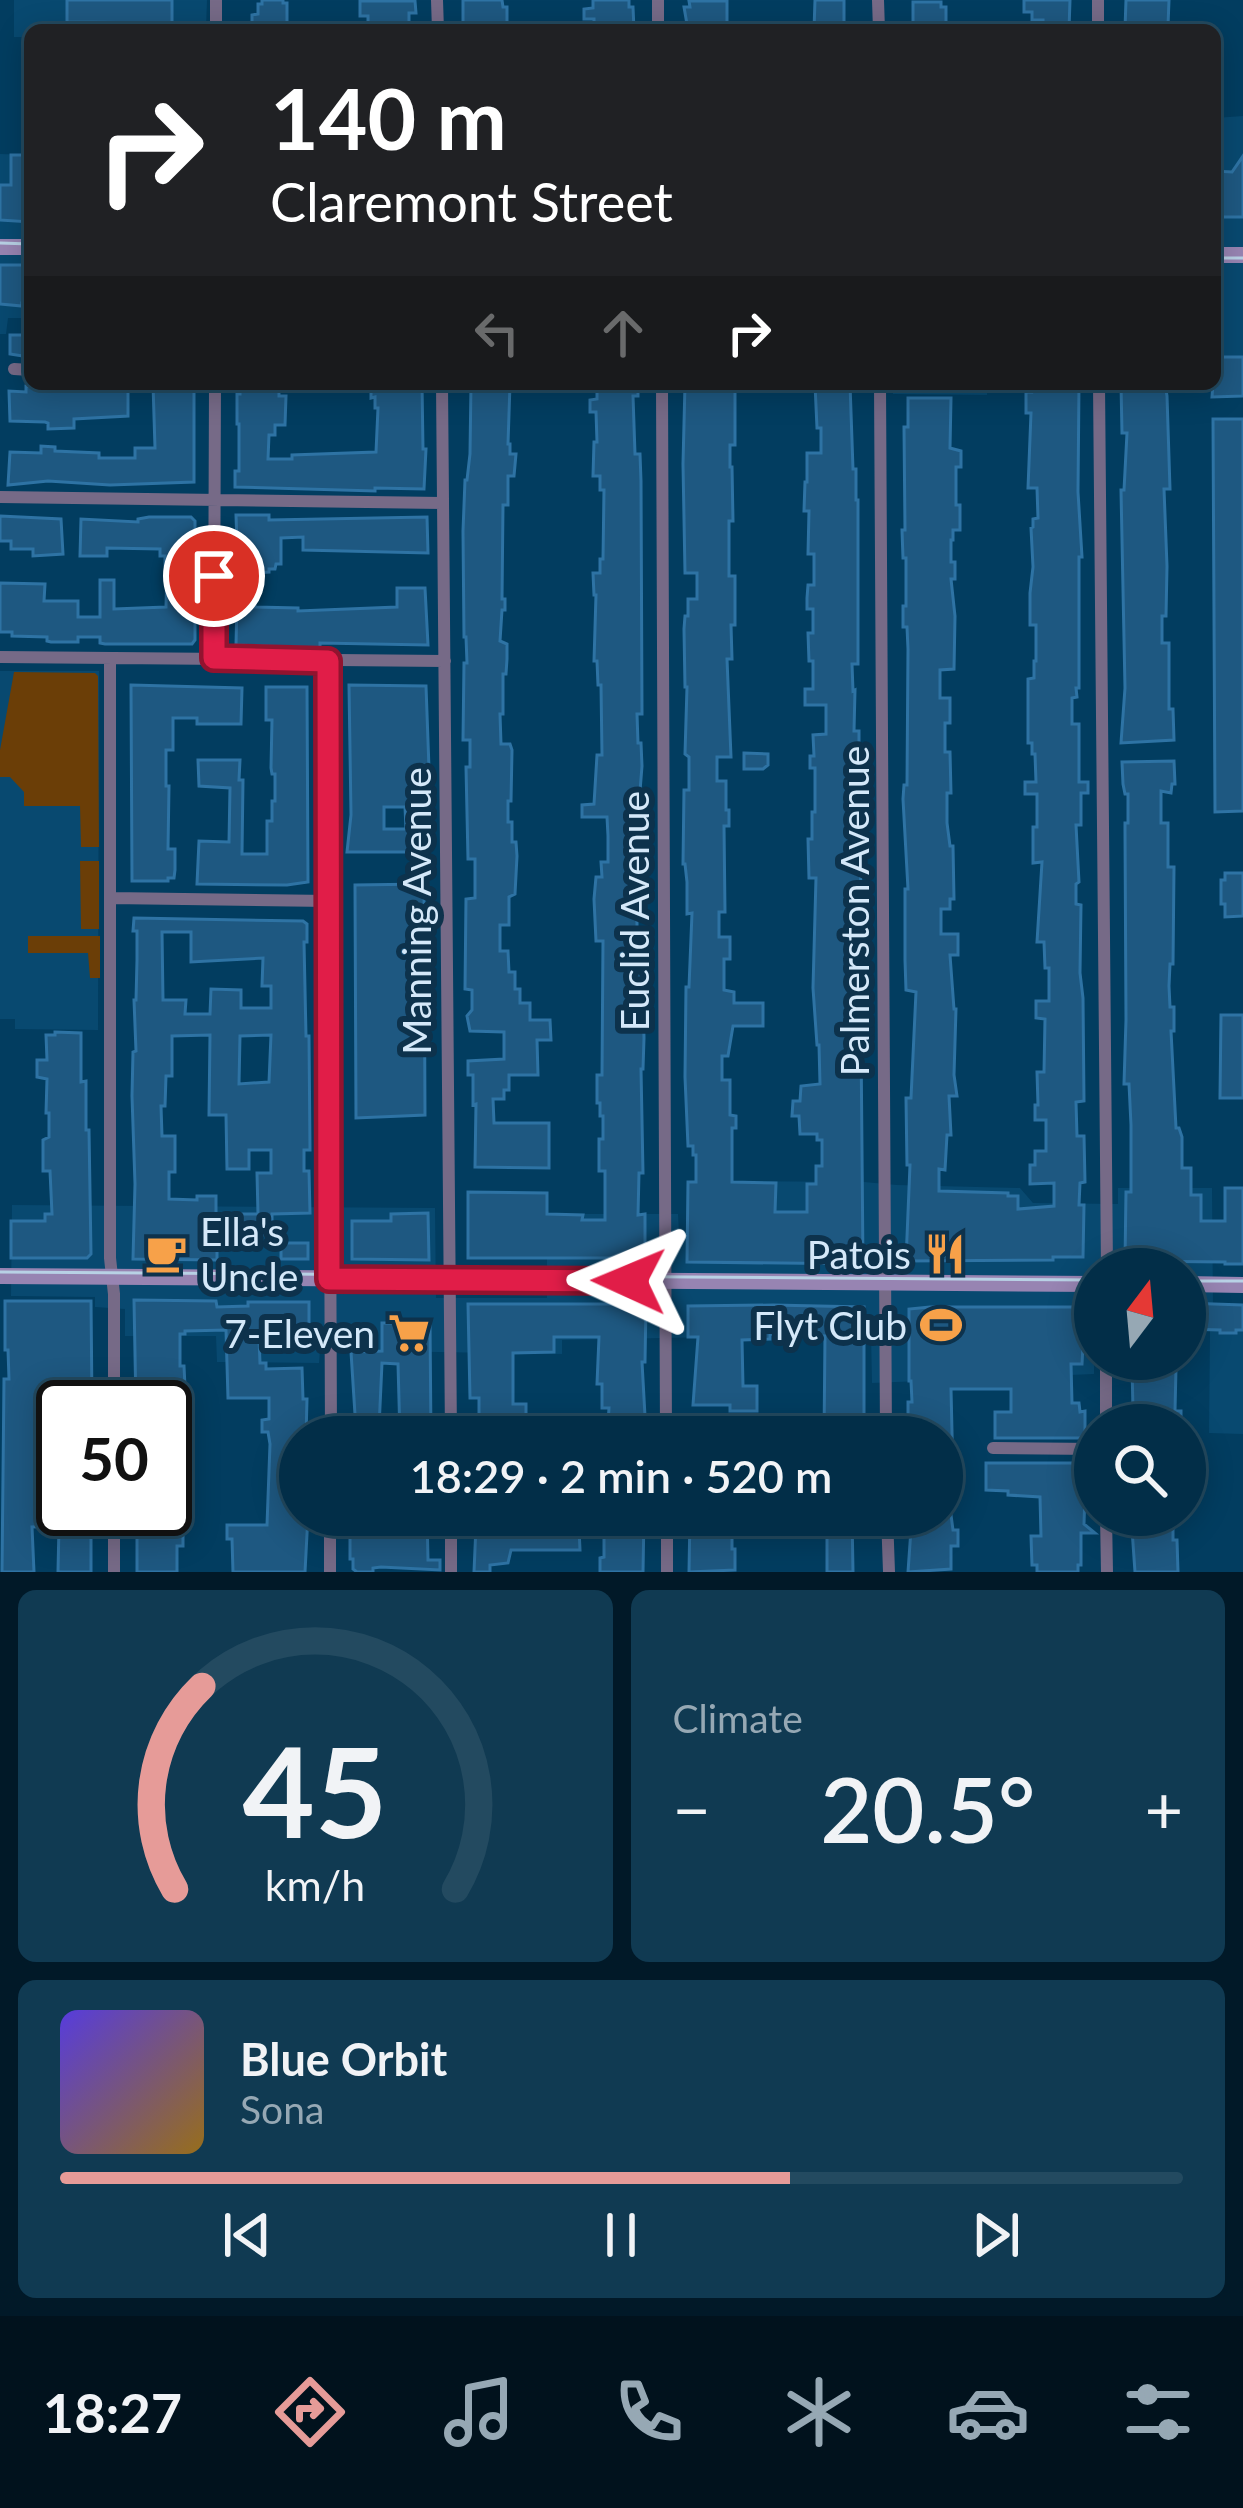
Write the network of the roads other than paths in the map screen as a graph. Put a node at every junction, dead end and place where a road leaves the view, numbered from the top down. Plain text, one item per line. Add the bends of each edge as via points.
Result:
1 (14, 369) dead end
2 (24, 370) edge
3 (215, 390) edge
4 (442, 390) edge
5 (662, 390) edge
6 (880, 390) edge
7 (1099, 390) edge
8 (0, 497) edge
9 (216, 500) junction
10 (442, 503) junction
11 (0, 657) edge
12 (110, 658) junction
13 (214, 658) junction
14 (328, 661) junction
15 (445, 661) junction
16 (111, 898) junction
17 (328, 901) junction
18 (1107, 1248) edge
19 (0, 1276) edge
20 (112, 1277) junction
21 (329, 1279) junction
22 (451, 1280) junction
23 (665, 1282) junction
24 (886, 1282) junction
25 (1074, 1284) edge
26 (1206, 1285) edge
27 (1243, 1285) edge
28 (114, 1380) edge
29 (331, 1416) edge
30 (451, 1416) edge
31 (666, 1416) edge
32 (886, 1416) edge
33 (993, 1448) dead end
34 (1074, 1448) edge
35 (114, 1536) edge
36 (330, 1536) edge
37 (451, 1536) edge
38 (667, 1536) edge
39 (888, 1536) edge
40 (1106, 1536) edge
41 (114, 1572) edge
42 (330, 1572) edge
43 (452, 1572) edge
44 (667, 1572) edge
45 (889, 1572) edge
46 (1107, 1572) edge

1 - 2 street
3 - 9 street
4 - 10 street, Manning Avenue
5 - 23 street, Euclid Avenue
6 - 24 street, Palmerston Avenue
7 - 18 street
8 - 9 street
9 - 10 street
9 - 13 street
10 - 15 street, Manning Avenue
11 - 12 street
12 - 13 street
12 - 16 street
13 - 14 street
14 - 15 street
14 - 17 street
15 - 22 street, Manning Avenue
16 - 17 street
16 - 20 street
17 - 21 street
19 - 20 main road
20 - 21 main road
20 - 28 street
21 - 22 main road
21 - 29 street
22 - 23 main road
22 - 30 street, Manning Avenue
23 - 24 main road
23 - 31 street, Euclid Avenue
24 - 25 main road
24 - 32 street, Palmerston Avenue
26 - 27 main road
33 - 34 street
35 - 41 street
36 - 42 street
37 - 43 street
38 - 44 street
39 - 45 street
40 - 46 street

